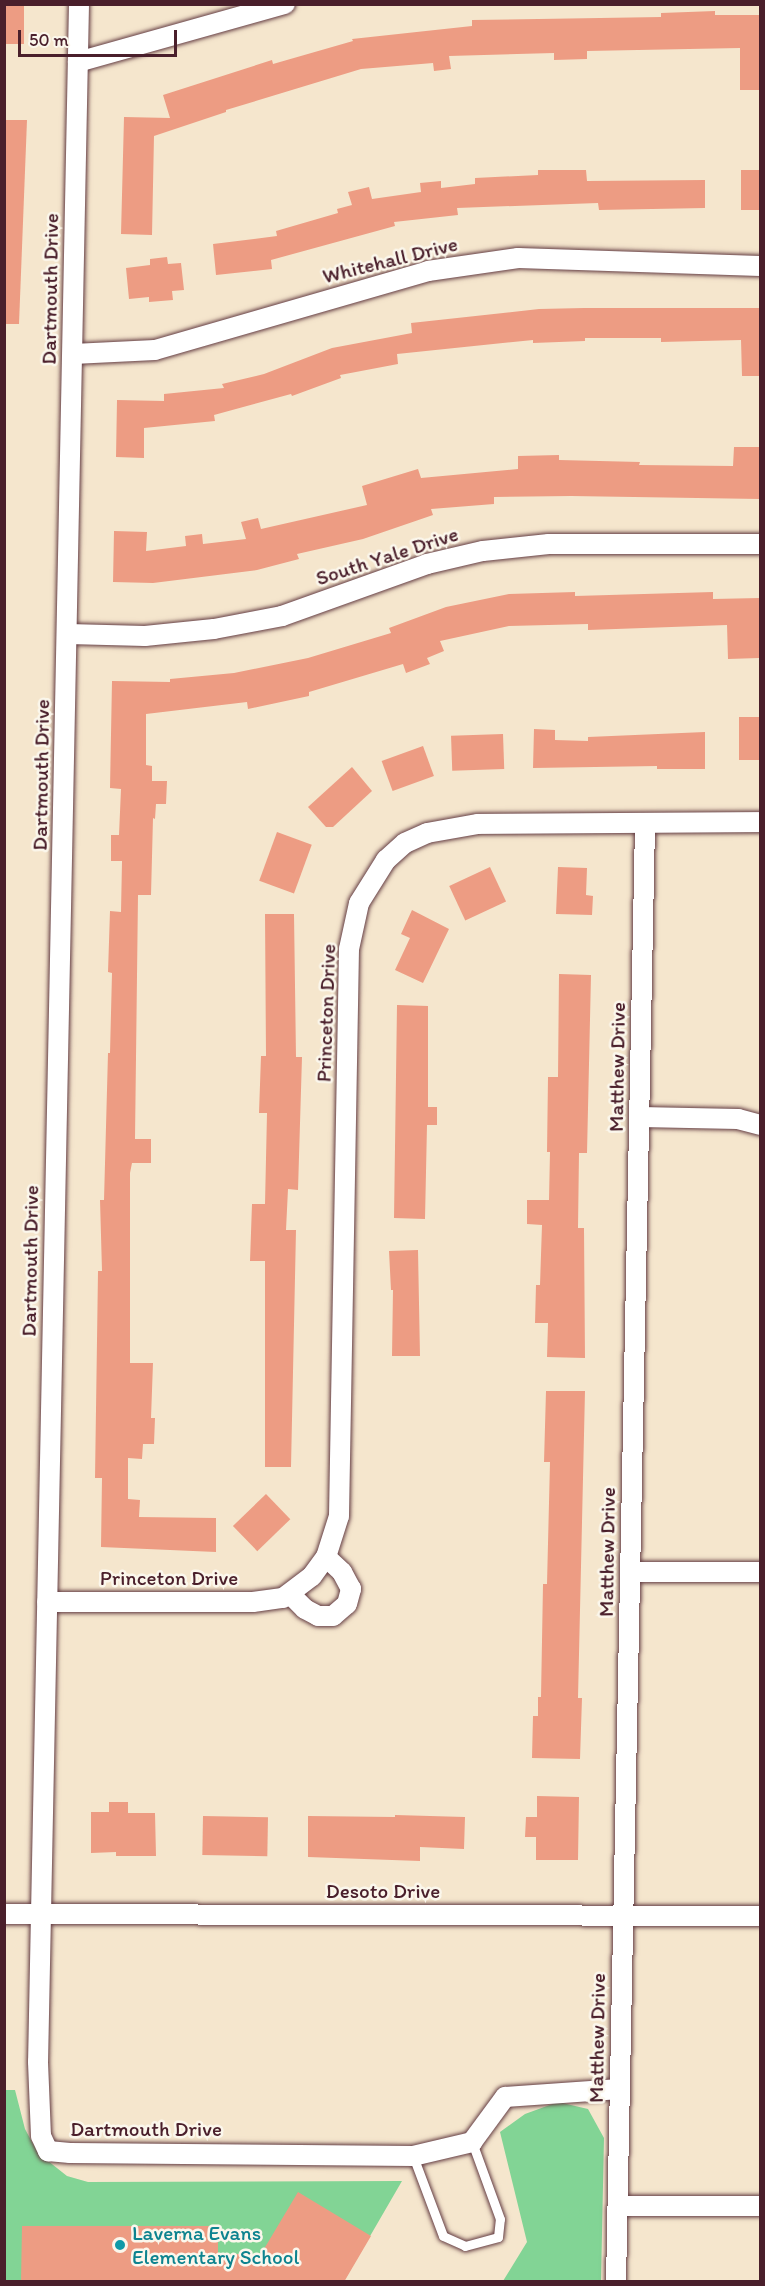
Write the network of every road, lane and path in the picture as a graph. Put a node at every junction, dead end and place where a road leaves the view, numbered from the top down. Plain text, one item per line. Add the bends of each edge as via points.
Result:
1 (79, 4) edge
2 (285, 4) edge
3 (78, 62) junction
4 (760, 266) edge
5 (73, 354) junction
6 (760, 544) edge
7 (68, 634) junction
8 (760, 822) edge
9 (645, 824) junction
10 (640, 1117) junction
11 (760, 1125) edge
12 (326, 1557) junction
13 (630, 1572) junction
14 (760, 1572) edge
15 (290, 1594) junction
16 (47, 1602) junction
17 (4, 1914) edge
18 (41, 1914) junction
19 (624, 1916) junction
20 (760, 1916) edge
21 (620, 2089) junction
22 (472, 2142) junction
23 (413, 2156) junction
24 (618, 2206) junction
25 (760, 2206) edge
26 (616, 2282) edge

1 - 3 street, Dartmouth Drive
2 - 3 street
3 - 5 street, Dartmouth Drive
4 - 5 street, Whitehall Drive via 518,258 428,271 155,350
5 - 7 street, Dartmouth Drive
6 - 7 street, South Yale Drive via 549,544 483,551 427,564 282,616 214,629 145,636
7 - 16 street, Dartmouth Drive
8 - 9 street, Princeton Drive
9 - 10 street, Matthew Drive
9 - 12 street, Princeton Drive via 478,824 427,833 405,843 386,861 359,903 350,949 339,1516
10 - 11 street via 738,1119
10 - 13 street, Matthew Drive
12 - 15 street, Princeton Drive via 312,1576
12 - 15 street via 342,1572 351,1589 347,1604 333,1616 318,1616
13 - 14 street
13 - 19 street, Matthew Drive
15 - 16 street, Princeton Drive via 253,1602
16 - 18 street, Dartmouth Drive
17 - 18 street, Desoto Drive
18 - 19 street, Desoto Drive
18 - 23 street, Dartmouth Drive via 38,2116 48,2151
19 - 20 street, Desoto Drive
19 - 21 street, Matthew Drive
21 - 22 street via 506,2097
21 - 24 street, Matthew Drive
22 - 23 street, Dartmouth Drive
22 - 23 lane via 500,2219 498,2237 465,2246 443,2236
24 - 25 street
24 - 26 street, Matthew Drive

